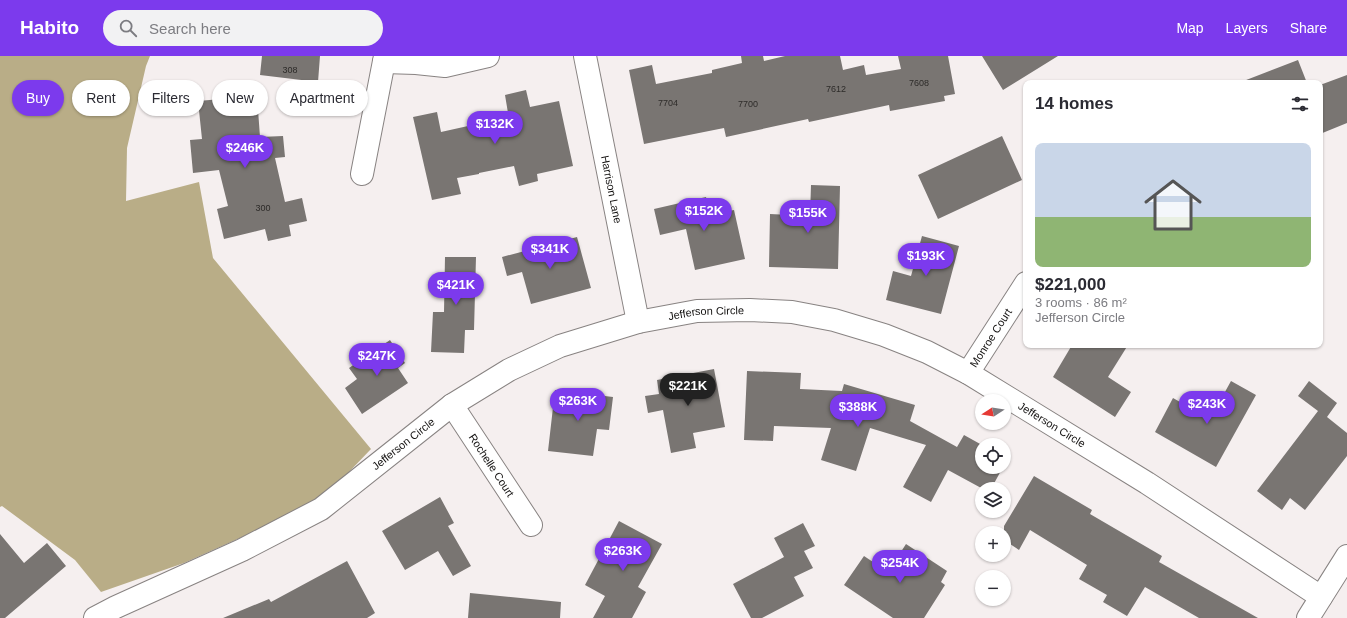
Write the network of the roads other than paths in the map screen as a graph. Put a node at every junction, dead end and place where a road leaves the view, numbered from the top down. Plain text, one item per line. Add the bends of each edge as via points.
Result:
1 (488, 56) edge
2 (586, 56) edge
3 (385, 59) edge
4 (362, 174) dead end
5 (1023, 288) edge
6 (638, 322) junction
7 (968, 373) junction
8 (452, 405) junction
9 (531, 525) dead end
10 (1347, 556) edge
11 (1321, 597) junction
12 (95, 618) edge
13 (1308, 618) edge

1 - 3 street via 445,66
2 - 6 street, Harrison Lane
3 - 4 street
5 - 7 street, Monroe Court
6 - 7 street, Jefferson Circle via 697,310 792,312 834,320 884,335 927,352
6 - 8 street, Jefferson Circle via 560,346 508,370
7 - 11 street, Jefferson Circle via 1147,483
8 - 9 street, Rochelle Court
8 - 12 street, Jefferson Circle via 321,508 242,550
10 - 11 street
11 - 13 street

